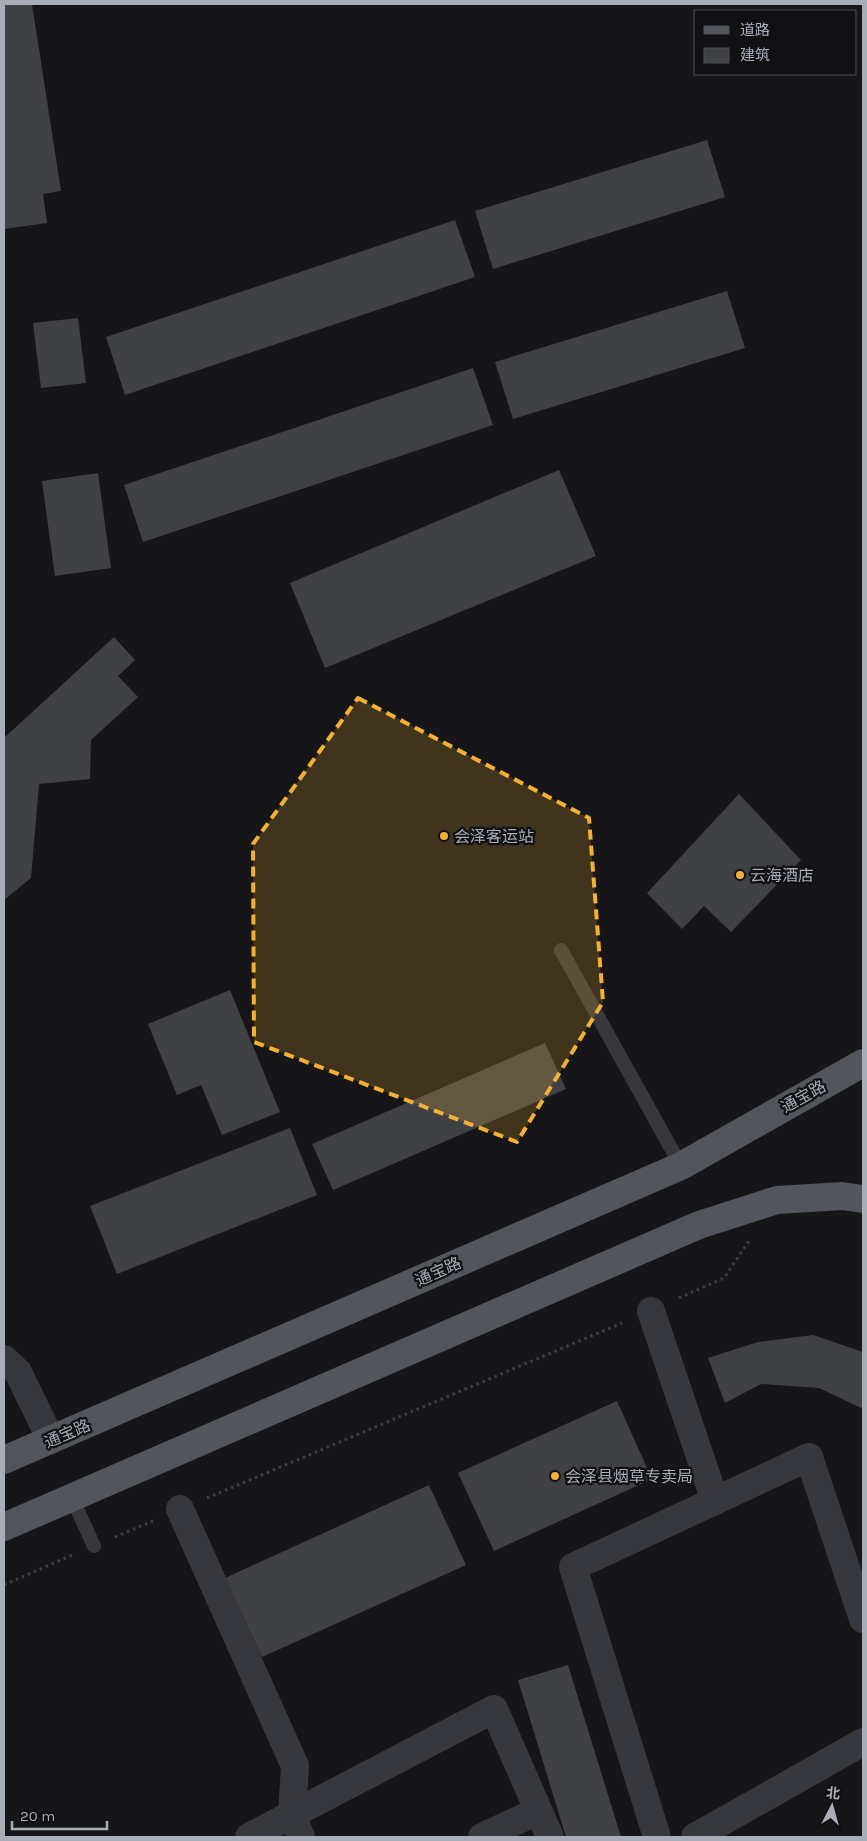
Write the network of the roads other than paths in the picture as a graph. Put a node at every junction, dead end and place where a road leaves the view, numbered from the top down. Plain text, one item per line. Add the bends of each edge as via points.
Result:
1 (561, 950) dead end
2 (863, 1063) edge
3 (681, 1166) junction
4 (863, 1199) edge
5 (651, 1311) road end
6 (4, 1359) edge
7 (51, 1440) junction
8 (4, 1460) edge
9 (72, 1498) junction
10 (715, 1501) junction
11 (180, 1509) road end
12 (4, 1527) edge
13 (94, 1546) road end
14 (863, 1619) edge
15 (863, 1742) edge
16 (538, 1811) junction
17 (297, 1826) edge
18 (250, 1837) edge
19 (482, 1837) edge
20 (550, 1837) edge
21 (656, 1837) edge
22 (696, 1837) edge

1 - 3 lane
2 - 3 main road, 通宝路
3 - 7 main road, 通宝路
4 - 9 main road via 842,1196 777,1200 699,1225
5 - 10 street
6 - 7 street via 18,1372
7 - 8 main road, 通宝路
9 - 12 main road
9 - 13 lane
10 - 14 street via 809,1457
10 - 21 street via 573,1567
11 - 17 street via 295,1766
15 - 22 street
16 - 17 street via 494,1709
16 - 19 street
16 - 20 street
17 - 18 street

